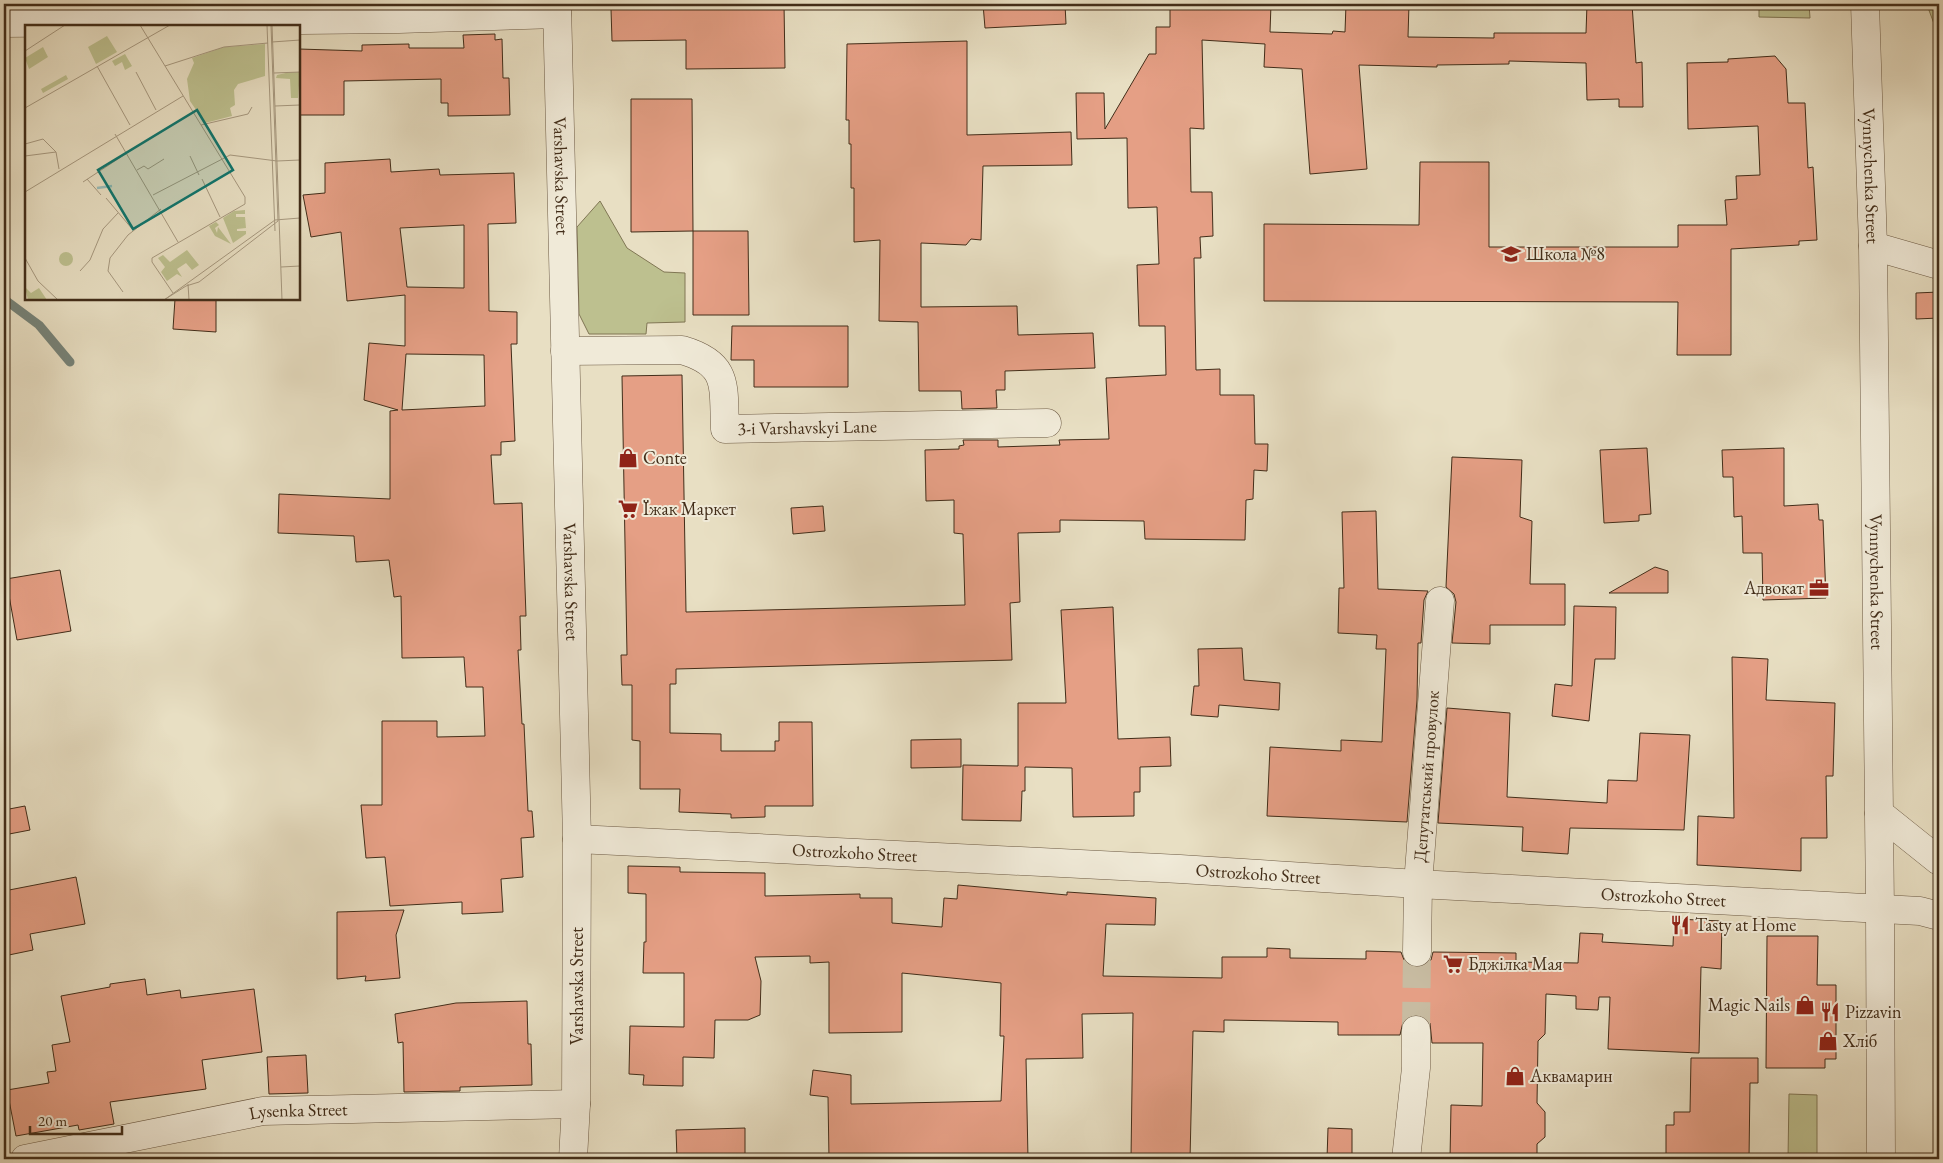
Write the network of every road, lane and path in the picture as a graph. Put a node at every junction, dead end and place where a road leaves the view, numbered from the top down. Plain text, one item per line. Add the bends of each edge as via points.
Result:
1 (1865, 4) edge
2 (557, 9) edge
3 (4, 23) edge
4 (1873, 246) junction
5 (1939, 265) edge
6 (565, 352) junction
7 (1047, 423) dead end
8 (1440, 601) dead end
9 (1880, 813) junction
10 (577, 839) junction
11 (1939, 861) edge
12 (1418, 884) junction
13 (1880, 910) junction
14 (1939, 916) edge
15 (1417, 952) tunnel mouth
16 (1416, 1030) tunnel mouth
17 (576, 1104) junction
18 (24, 1159) edge
19 (573, 1159) edge
20 (1406, 1159) edge
21 (1881, 1159) edge

1 - 4 street, Vynnychenka Street
2 - 3 street via 399,19
2 - 6 street, Varshavska Street
4 - 5 street
4 - 9 street, Vynnychenka Street
6 - 7 street, 3-i Varshavskyi Lane via 682,350 700,355 714,366 723,381 725,429
6 - 10 street, Varshavska Street
8 - 12 street, Депутатський провулок
9 - 11 street
9 - 13 street, Vynnychenka Street
10 - 12 street, Ostrozkoho Street
10 - 17 street, Varshavska Street
12 - 13 street, Ostrozkoho Street
12 - 15 street, Депутатський провулок
13 - 14 street, Ostrozkoho Street via 1920,911
13 - 21 street, Vynnychenka Street
16 - 20 street via 1416,1068
17 - 18 street, Lysenka Street via 263,1111
17 - 19 street, Varshavska Street

